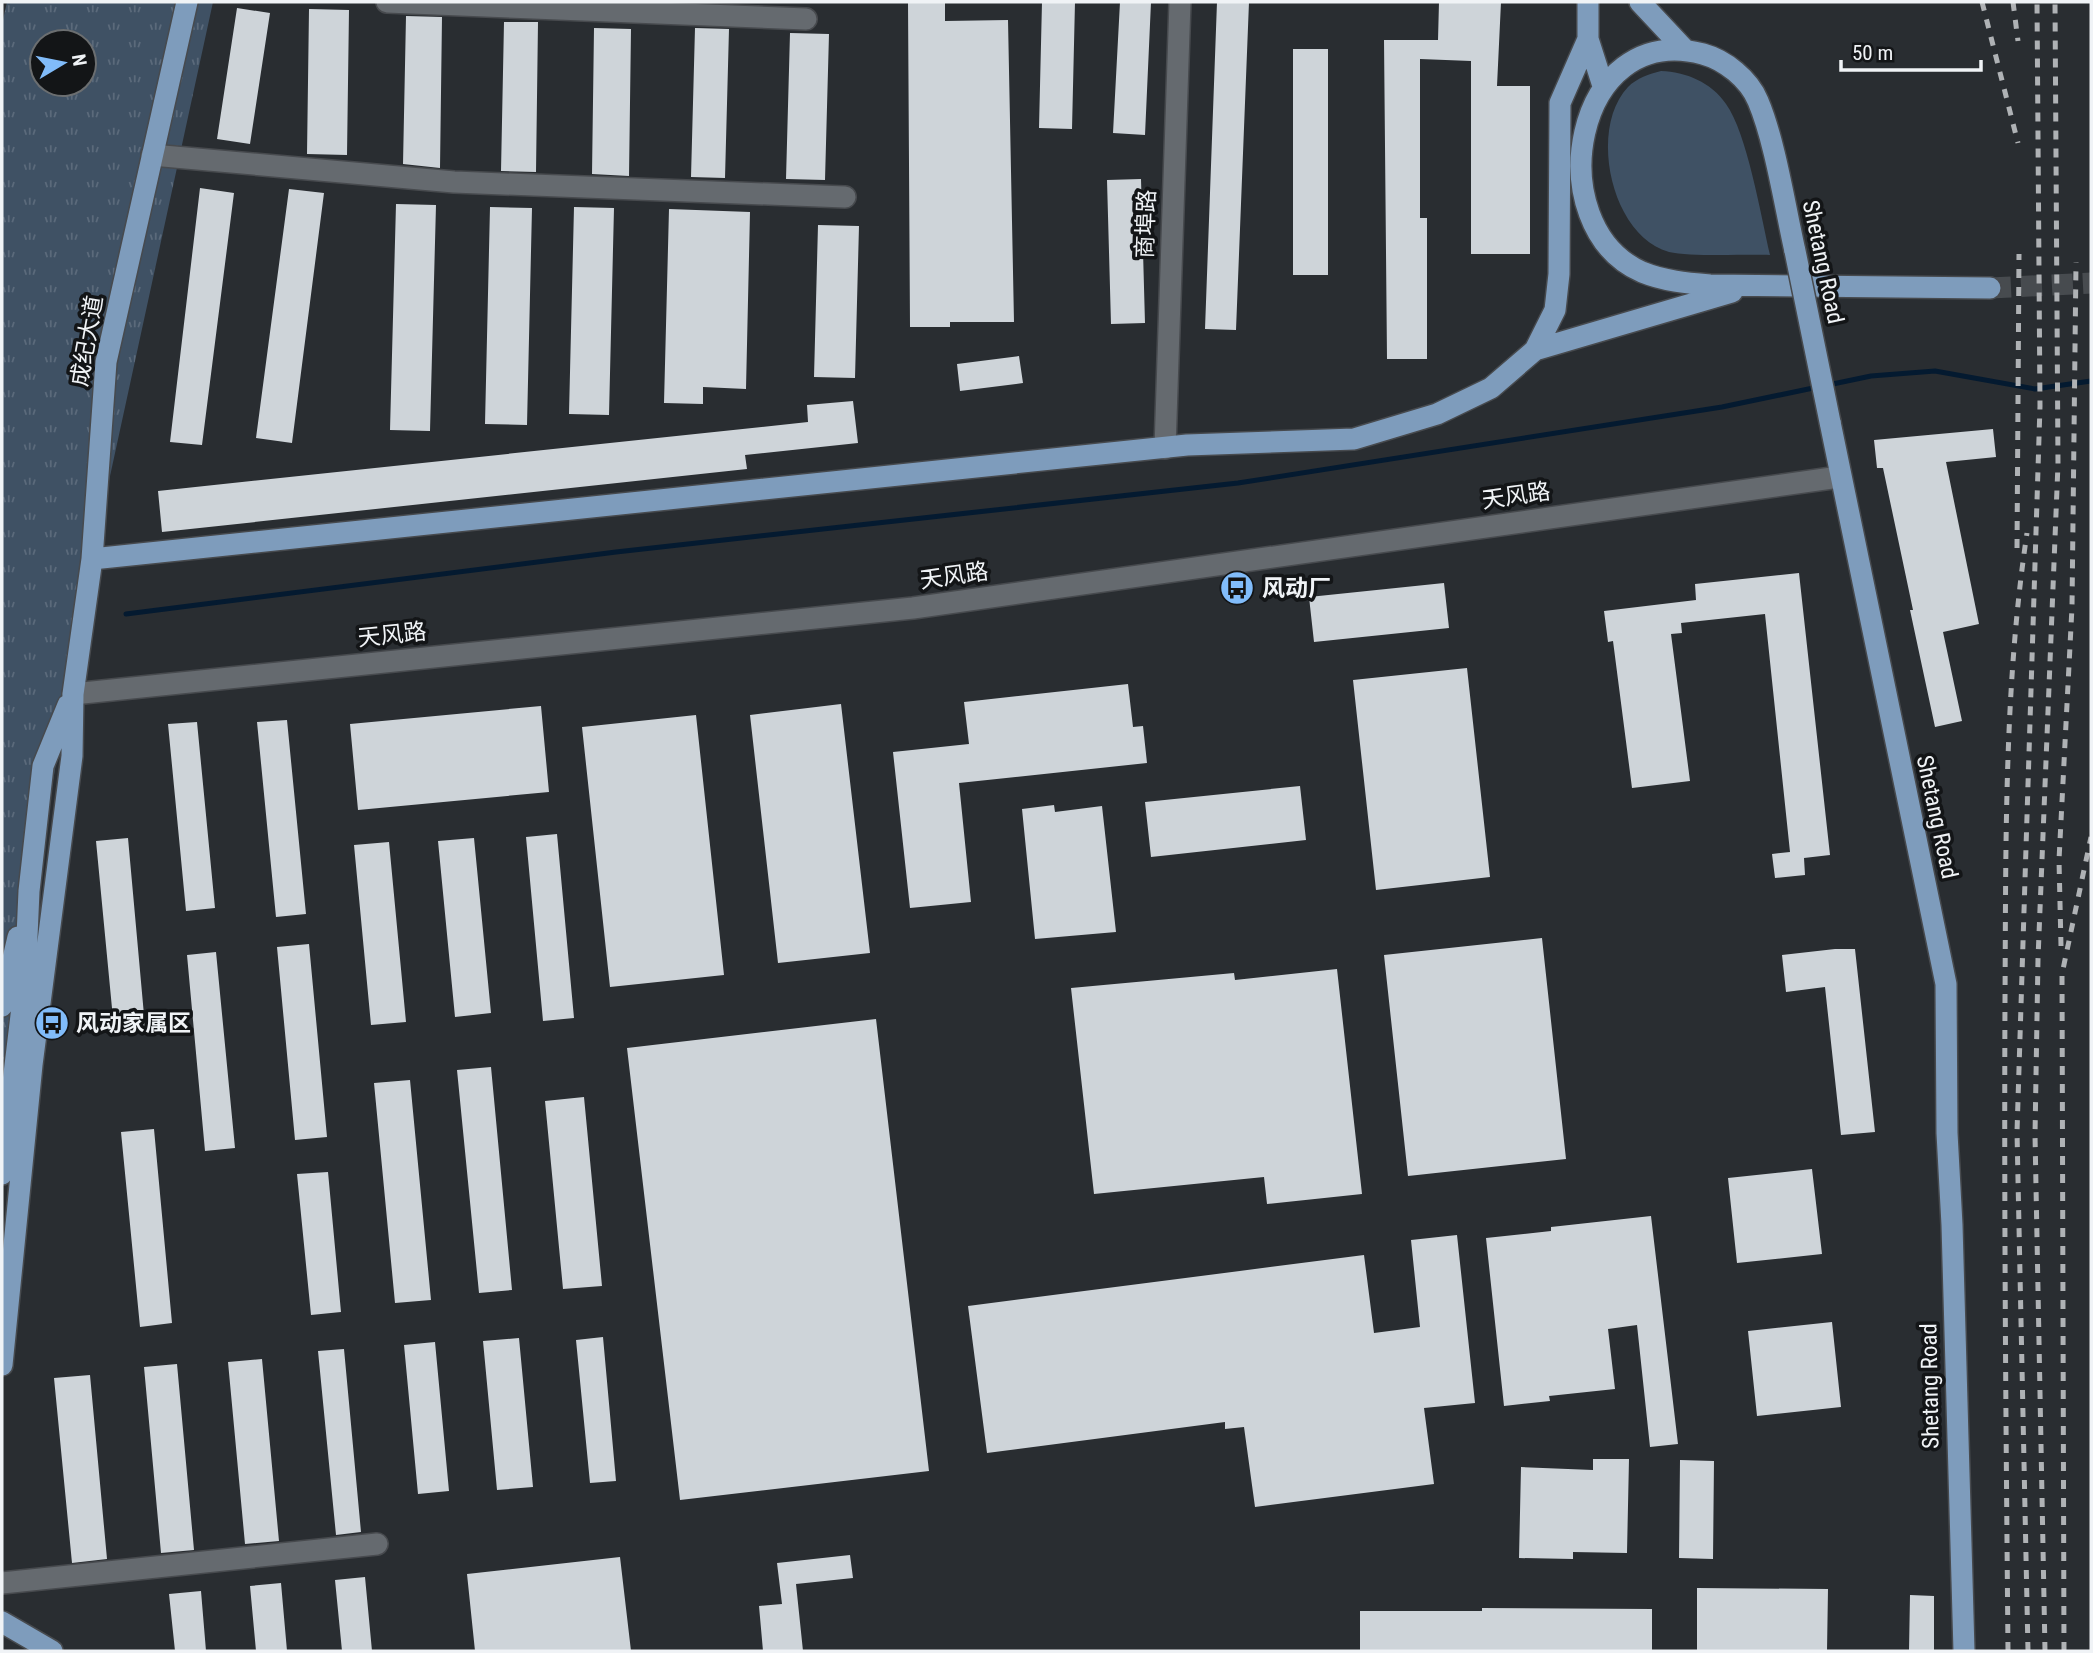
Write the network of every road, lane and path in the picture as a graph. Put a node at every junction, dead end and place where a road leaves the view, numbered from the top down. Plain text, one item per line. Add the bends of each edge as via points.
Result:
1 (187, 2) edge
2 (387, 2) edge
3 (1180, 2) edge
4 (1588, 2) edge
5 (1640, 2) edge
6 (614, 6) edge
7 (711, 8) edge
8 (806, 19) dead end
9 (1588, 38) junction
10 (1684, 49) junction
11 (1603, 86) junction
12 (152, 155) junction
13 (845, 197) dead end
14 (1754, 286) junction
15 (1990, 288) tunnel mouth
16 (1535, 350) junction
17 (1165, 447) junction
18 (1839, 477) junction
19 (92, 559) junction
20 (73, 694) junction
21 (29, 891) junction
22 (2, 1006) edge
23 (2, 1174) edge
24 (2, 1365) edge
25 (377, 1544) dead end
26 (2, 1583) edge
27 (2, 1622) edge
28 (2, 1637) edge
29 (28, 1651) edge
30 (52, 1651) edge
31 (1964, 1651) edge

1 - 12 main road, 成纪大道
2 - 6 street
3 - 17 street, 商埠路
4 - 9 main road
5 - 10 main road
6 - 7 street
7 - 8 street
9 - 11 main road
9 - 16 main road via 1560,103 1559,274 1555,310
10 - 11 main road via 1653,51 1625,64
10 - 18 main road, Shetang Road, bridge via 1714,57 1739,75 1758,100 1795,251
11 - 14 main road via 1589,114 1581,148 1584,190 1593,223 1613,251 1640,271 1672,282
12 - 13 street via 454,181
12 - 19 main road, 成纪大道 via 106,362
14 - 15 main road
14 - 16 main road
16 - 17 main road via 1490,388 1437,414 1354,439
17 - 19 main road
18 - 20 street, 天风路 via 913,608
18 - 31 main road, Shetang Road via 1946,984
19 - 20 main road, 成纪大道
20 - 21 main road, 成纪大道 via 43,766
20 - 24 main road, 成纪大道 via 72,756 32,1065
21 - 22 main road
21 - 23 main road, 成纪大道 via 25,982
25 - 26 street
27 - 30 main road
28 - 29 main road

